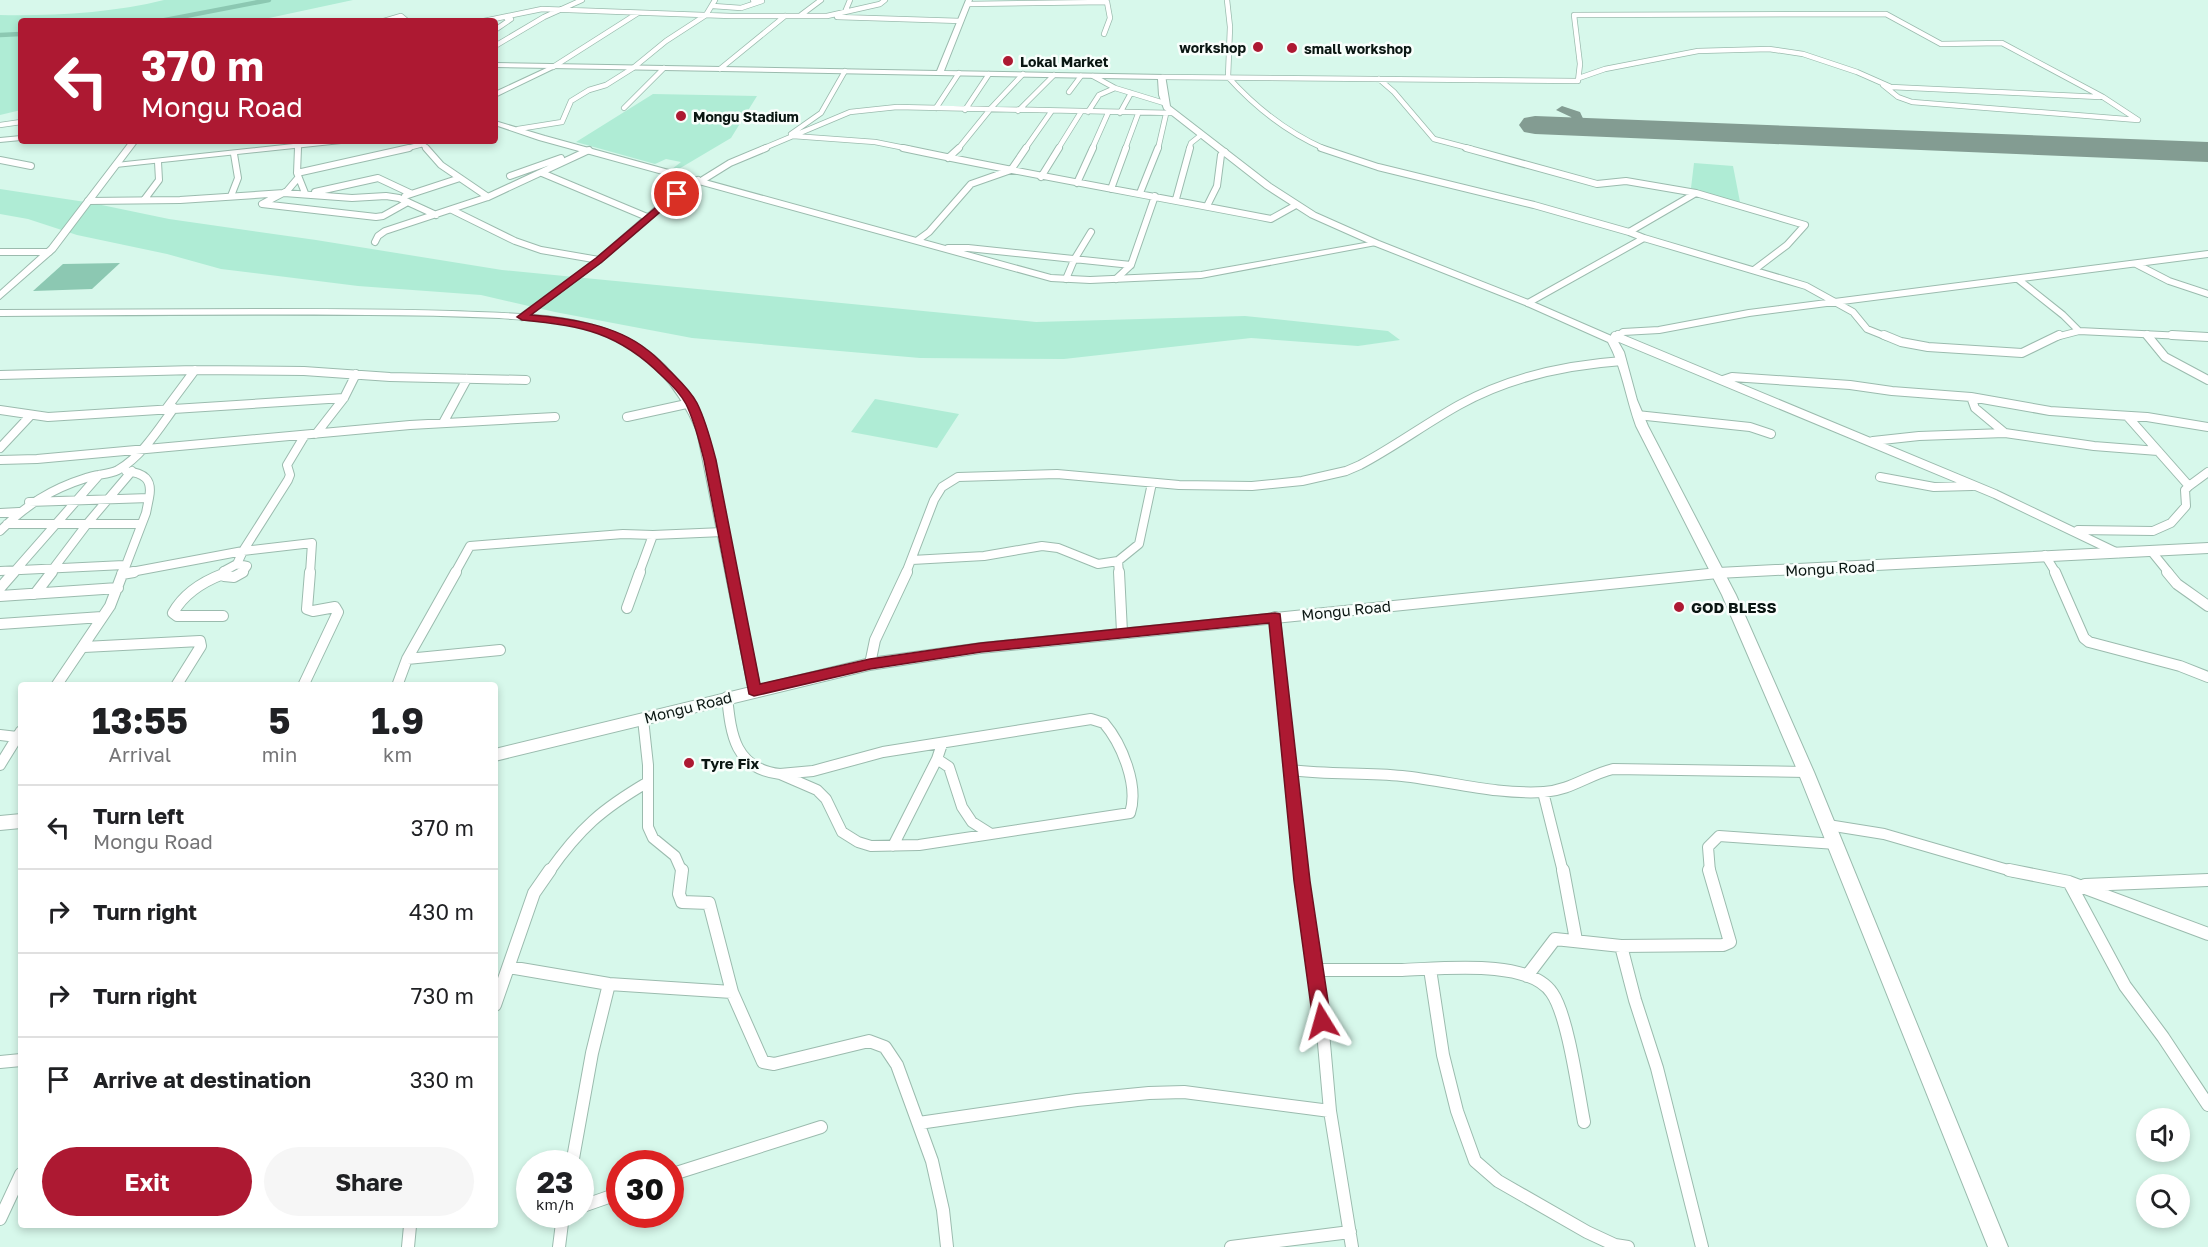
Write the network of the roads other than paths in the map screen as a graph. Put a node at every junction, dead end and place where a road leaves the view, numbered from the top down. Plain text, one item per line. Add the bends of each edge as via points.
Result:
1 (582, 0) edge
2 (715, 0) edge
3 (753, 0) edge
4 (821, 0) edge
5 (850, 0) edge
6 (885, 0) edge
7 (1227, 0) edge
8 (764, 1) edge
9 (1107, 1) edge
10 (968, 2) edge
11 (713, 6) junction
12 (559, 10) junction
13 (845, 12) junction
14 (638, 13) junction
15 (706, 15) junction
16 (801, 15) junction
17 (786, 16) junction
18 (827, 16) junction
19 (499, 17) junction
20 (495, 18) edge
21 (961, 21) junction
22 (498, 28) edge
23 (1104, 34) dead end
24 (498, 38) edge
25 (503, 42) junction
26 (498, 44) edge
27 (498, 65) edge
28 (553, 67) junction
29 (633, 68) junction
30 (664, 68) junction
31 (720, 69) junction
32 (845, 71) junction
33 (940, 72) junction
34 (959, 73) junction
35 (989, 74) junction
36 (1023, 74) junction
37 (1054, 75) junction
38 (1081, 76) junction
39 (1093, 76) junction
40 (1162, 77) junction
41 (1228, 77) junction
42 (1579, 78) junction
43 (1379, 79) junction
44 (1883, 85) junction
45 (1115, 88) junction
46 (1069, 92) dead end
47 (1131, 93) junction
48 (498, 94) edge
49 (2103, 97) junction
50 (1164, 103) junction
51 (624, 108) dead end
52 (936, 108) junction
53 (965, 110) junction
54 (988, 111) junction
55 (1018, 111) junction
56 (1051, 112) junction
57 (1084, 112) junction
58 (1108, 113) junction
59 (1170, 113) junction
60 (1120, 114) junction
61 (1138, 114) junction
62 (18, 122) edge
63 (498, 124) edge
64 (0, 125) edge
65 (518, 129) junction
66 (1201, 135) junction
67 (793, 136) junction
68 (18, 138) edge
69 (0, 140) edge
70 (132, 144) edge
71 (320, 144) edge
72 (416, 144) edge
73 (423, 144) edge
74 (298, 147) junction
75 (589, 150) junction
76 (1225, 152) junction
77 (234, 154) junction
78 (578, 156) junction
79 (948, 159) junction
80 (0, 160) edge
81 (159, 162) junction
82 (116, 165) junction
83 (31, 166) dead end
84 (1011, 170) junction
85 (542, 173) junction
86 (298, 176) junction
87 (510, 176) dead end
88 (1041, 177) junction
89 (460, 178) junction
90 (700, 180) junction
91 (1077, 183) junction
92 (1111, 189) junction
93 (400, 190) junction
94 (284, 193) junction
95 (410, 193) junction
96 (1140, 193) junction
97 (1696, 193) junction
98 (308, 194) junction
99 (1155, 195) junction
100 (231, 196) junction
101 (386, 196) junction
102 (489, 197) junction
103 (399, 198) junction
104 (144, 200) junction
105 (1176, 200) junction
106 (88, 201) junction
107 (408, 202) junction
108 (1296, 205) junction
109 (1207, 206) junction
110 (452, 210) junction
111 (436, 215) junction
112 (647, 217) junction
113 (1091, 232) dead end
114 (1629, 232) junction
115 (1644, 238) junction
116 (918, 240) junction
117 (375, 242) dead end
118 (1376, 243) junction
119 (948, 248) junction
120 (0, 252) edge
121 (49, 252) junction
122 (2208, 254) edge
123 (599, 260) junction
124 (1074, 260) junction
125 (2134, 263) junction
126 (1131, 265) junction
127 (1754, 270) junction
128 (1066, 279) junction
129 (1116, 279) junction
130 (2019, 280) junction
131 (2208, 294) edge
132 (0, 296) edge
133 (1528, 303) junction
134 (1840, 303) junction
135 (0, 313) edge
136 (522, 317) junction
137 (2079, 331) junction
138 (2147, 335) junction
139 (2208, 337) edge
140 (1614, 338) junction
141 (1622, 361) junction
142 (195, 370) junction
143 (356, 374) junction
144 (0, 375) edge
145 (467, 379) junction
146 (526, 380) dead end
147 (1723, 380) junction
148 (2208, 380) edge
149 (1971, 397) junction
150 (344, 398) junction
151 (691, 403) junction
152 (170, 408) junction
153 (0, 410) edge
154 (1637, 415) junction
155 (30, 416) junction
156 (555, 417) dead end
157 (627, 417) dead end
158 (2128, 417) junction
159 (443, 423) junction
160 (2208, 427) edge
161 (2005, 433) junction
162 (316, 434) junction
163 (1771, 434) dead end
164 (305, 435) junction
165 (1870, 441) junction
166 (0, 448) edge
167 (144, 449) junction
168 (2158, 451) junction
169 (0, 460) edge
170 (118, 471) junction
171 (132, 471) junction
172 (2208, 472) edge
173 (101, 473) junction
174 (1880, 477) dead end
175 (1152, 483) junction
176 (2189, 486) junction
177 (1980, 487) junction
178 (149, 498) junction
179 (109, 499) junction
180 (76, 501) junction
181 (29, 502) junction
182 (19, 512) junction
183 (0, 513) edge
184 (7, 524) junction
185 (55, 524) junction
186 (87, 524) junction
187 (141, 524) junction
188 (2074, 530) junction
189 (0, 531) edge
190 (723, 532) junction
191 (653, 535) junction
192 (2208, 548) edge
193 (243, 551) junction
194 (2152, 552) junction
195 (2118, 553) junction
196 (2045, 555) junction
197 (912, 560) junction
198 (1118, 561) junction
199 (56, 568) junction
200 (123, 569) junction
201 (15, 570) junction
202 (0, 571) edge
203 (1718, 573) junction
204 (0, 588) edge
205 (118, 588) junction
206 (35, 594) junction
207 (0, 596) edge
208 (2208, 606) edge
209 (627, 608) dead end
210 (223, 616) dead end
211 (102, 617) junction
212 (1275, 618) junction
213 (0, 624) edge
214 (1122, 632) junction
215 (84, 647) junction
216 (500, 650) dead end
217 (407, 659) junction
218 (870, 664) junction
219 (2208, 677) edge
220 (59, 682) edge
221 (178, 682) edge
222 (305, 682) edge
223 (398, 682) edge
224 (754, 691) junction
225 (727, 698) junction
226 (643, 719) junction
227 (18, 734) edge
228 (0, 735) edge
229 (18, 736) edge
230 (942, 744) junction
231 (498, 754) edge
232 (937, 759) junction
233 (0, 765) edge
234 (1292, 770) junction
235 (1806, 772) junction
236 (779, 774) junction
237 (648, 782) junction
238 (1543, 792) junction
239 (18, 820) edge
240 (0, 823) edge
241 (1828, 825) junction
242 (991, 834) junction
243 (1836, 844) junction
244 (893, 846) junction
245 (2208, 879) edge
246 (2074, 884) junction
247 (2208, 934) edge
248 (1575, 940) junction
249 (1621, 945) junction
250 (509, 967) junction
251 (1430, 969) junction
252 (1315, 970) junction
253 (1527, 976) junction
254 (609, 984) junction
255 (732, 992) junction
256 (498, 997) edge
257 (18, 1060) edge
258 (0, 1062) edge
259 (2208, 1105) edge
260 (1330, 1111) junction
261 (1584, 1122) dead end
262 (919, 1124) junction
263 (821, 1127) dead end
264 (575, 1150) edge
265 (684, 1171) edge
266 (18, 1180) edge
267 (0, 1219) edge
268 (410, 1228) edge
269 (561, 1228) edge
270 (1350, 1232) junction
271 (408, 1247) edge
272 (559, 1247) edge
273 (947, 1247) edge
274 (1231, 1247) edge
275 (1352, 1247) edge
276 (1628, 1247) edge
277 (1702, 1247) edge
278 (1998, 1247) edge

1 - 12 street
2 - 11 street
3 - 8 street
4 - 16 street
5 - 13 street
6 - 13 street
7 - 41 street
8 - 11 street via 744,8
9 - 10 street
9 - 23 street via 1110,21
10 - 21 main road
11 - 15 street
12 - 14 street
12 - 19 street via 533,10
12 - 25 street
13 - 18 street
14 - 15 street
14 - 28 street
15 - 17 street
15 - 29 street via 652,50
16 - 17 street
16 - 18 street
17 - 31 street
18 - 21 street
19 - 20 street
19 - 22 street via 512,20
21 - 33 main road
24 - 25 street
25 - 26 street
27 - 28 main road
28 - 29 main road
28 - 48 street
29 - 30 main road
29 - 65 street via 571,100 562,122
30 - 31 main road
30 - 51 street
31 - 32 main road
32 - 33 main road
32 - 67 street via 821,113 792,132
33 - 34 main road
34 - 35 main road
34 - 52 street
35 - 36 main road
35 - 53 street
36 - 37 main road
36 - 54 street
37 - 38 main road
37 - 55 street
38 - 39 main road
38 - 46 street
39 - 40 main road
39 - 45 street
40 - 41 street
40 - 50 main road
41 - 43 street
41 - 114 street via 1254,106 1320,149 1344,159
42 - 43 street
42 - 44 street via 1605,69 1698,51 1756,49 1803,54
42 - 49 street via 1574,15 1886,14 1941,44 2002,43
43 - 97 street via 1434,139 1598,184 1626,181
44 - 49 street
44 - 49 street via 1912,102 2138,120
45 - 47 street
45 - 57 street via 1099,95
47 - 50 street
47 - 60 street
50 - 59 main road
52 - 53 street
52 - 67 street via 857,110
53 - 54 street
54 - 55 street
54 - 79 street
55 - 56 street
56 - 57 street
56 - 84 street
57 - 58 street
57 - 88 street
58 - 60 street
58 - 91 street
59 - 61 street
59 - 66 main road
59 - 96 street
60 - 61 street
61 - 92 street
62 - 64 street
63 - 65 street
65 - 75 street
66 - 76 main road
66 - 105 street via 1191,143
67 - 79 street via 875,142
67 - 90 street
68 - 69 main road
70 - 82 main road
71 - 74 street
72 - 86 street
73 - 89 street via 441,165
74 - 77 street
74 - 86 street
75 - 78 street
75 - 90 street
76 - 108 main road
76 - 109 street via 1221,155 1217,186
77 - 81 street
77 - 100 street via 238,178
78 - 85 street
78 - 87 street
79 - 84 street
80 - 83 street
81 - 82 street
81 - 104 street via 159,180
82 - 106 main road
84 - 88 street
84 - 116 street via 971,184
85 - 102 street
85 - 112 street
86 - 94 street
86 - 98 street
88 - 91 street
89 - 95 street
89 - 102 street
90 - 112 street
90 - 116 street
91 - 92 street
92 - 96 street
93 - 95 street
93 - 98 street via 378,178
93 - 101 street
94 - 98 street
94 - 100 street
94 - 107 street via 262,204 376,217
95 - 103 street
96 - 99 street
97 - 114 street
97 - 127 street via 1805,225 1787,245
98 - 101 street
99 - 105 street
99 - 126 street
100 - 104 street
101 - 103 street
102 - 110 street
103 - 107 street
104 - 106 street
105 - 109 street
106 - 121 main road
107 - 111 street
108 - 109 street via 1271,219
108 - 118 main road
110 - 111 street
110 - 123 street via 515,241
111 - 117 street via 386,231
112 - 123 street
113 - 124 street
114 - 115 street
115 - 127 street
115 - 133 street
116 - 119 street
118 - 129 street via 1223,272
118 - 133 main road
119 - 124 street
119 - 128 street
120 - 121 street
121 - 132 main road
122 - 125 street
123 - 136 street
124 - 126 street
124 - 128 street
125 - 130 street
125 - 131 street via 2169,282
126 - 129 street
127 - 134 street via 1806,286
128 - 129 street
130 - 134 street
130 - 137 street
133 - 140 main road
134 - 137 street via 1867,328 1889,339 1928,347 2022,353 2064,333
134 - 140 street via 1623,332
135 - 136 street via 437,312
136 - 151 street via 561,320 616,336 661,367
137 - 138 street
138 - 139 street
138 - 148 street via 2166,359
140 - 141 main road
140 - 147 street
141 - 154 main road
141 - 175 street via 1532,375 1493,388 1346,471 1281,484
142 - 143 street
142 - 144 street
142 - 152 street
143 - 145 street
143 - 150 street
145 - 146 street
145 - 159 street
147 - 149 street via 1732,377 1830,383
147 - 165 street
149 - 158 street via 2050,411
149 - 161 street via 1975,408
150 - 152 street
150 - 162 street
151 - 157 street
151 - 190 street via 710,460
152 - 155 street
152 - 167 street
153 - 155 street
154 - 163 street via 1750,427
154 - 203 main road
155 - 166 street
156 - 159 street
158 - 160 street
158 - 168 street
159 - 162 street
161 - 165 street
161 - 168 street
162 - 164 street
164 - 167 street
164 - 193 street via 287,465 288,480
165 - 177 street
167 - 169 street
167 - 170 street
168 - 176 street
170 - 171 street
170 - 173 street
171 - 178 street via 150,479
171 - 179 street
172 - 176 street
173 - 180 street
173 - 181 street
174 - 177 street via 1934,487
175 - 197 street via 1057,474 958,477 942,487
175 - 198 street via 1139,544
176 - 188 street via 2185,490 2186,506 2163,528 2134,532
177 - 188 street
178 - 179 street
178 - 187 street
179 - 180 street
179 - 186 street
180 - 181 street
180 - 185 street
181 - 182 street
182 - 183 street
182 - 184 street
184 - 185 street
184 - 189 street
185 - 186 street
185 - 201 street
186 - 187 street
186 - 199 street
187 - 200 street
188 - 195 street
190 - 191 street
190 - 224 street
191 - 209 street
191 - 217 street via 612,534 470,546
192 - 194 main road, Mongu Road
193 - 200 street
193 - 210 street via 237,564 245,564 244,571 231,577 223,574 200,585 173,613
193 - 222 street via 307,542 314,546 307,609 335,608 338,612
194 - 195 main road, Mongu Road
194 - 208 street via 2177,584
195 - 196 main road, Mongu Road
196 - 203 main road, Mongu Road
196 - 219 street via 2089,642
197 - 198 street via 971,557 1042,546 1057,548 1084,562
197 - 218 street via 875,640
198 - 214 street
199 - 200 street
199 - 201 street
199 - 206 street
200 - 205 street
201 - 202 street
201 - 204 street
203 - 212 main road, Mongu Road
203 - 235 main road
205 - 206 street
205 - 211 street
206 - 207 street
211 - 213 street
211 - 215 street
212 - 214 main road, Mongu Road
212 - 234 street
214 - 218 main road, Mongu Road
215 - 220 street
215 - 221 street via 200,641 201,646
216 - 217 street
217 - 223 street
218 - 224 main road, Mongu Road
224 - 225 main road, Mongu Road
225 - 226 main road, Mongu Road
225 - 236 street via 732,737 738,749 753,766
226 - 231 main road, Mongu Road
226 - 237 street
227 - 228 street
229 - 233 street
230 - 232 street
230 - 236 street via 882,752 804,773
230 - 242 street via 1091,719 1106,724 1114,736 1130,782 1130,813
232 - 242 street via 949,768 962,807 972,822
232 - 244 street
234 - 238 street via 1390,775 1463,787
234 - 252 street
235 - 238 street via 1613,770 1597,773 1572,787
235 - 241 main road
236 - 244 street via 821,794 837,827 847,837 860,843
237 - 250 street via 612,802 572,839 534,893
237 - 255 street via 646,821 650,833 680,864 682,902 709,903
238 - 248 street via 1561,860
239 - 240 main road
241 - 243 main road
241 - 246 street via 1884,834 2024,874
242 - 244 street
243 - 249 street via 1719,836 1708,847 1707,856 1730,942
243 - 278 main road
245 - 246 street
246 - 247 street
246 - 259 street via 2090,926 2125,986
248 - 249 street
248 - 253 street via 1555,939
249 - 277 street
250 - 254 street
250 - 256 street
251 - 252 street
251 - 253 street via 1471,966
251 - 276 street via 1443,1055 1475,1161 1498,1181 1594,1235
252 - 260 street
253 - 261 street via 1553,992 1560,1007
254 - 255 street
254 - 264 street
255 - 262 street via 763,1062 774,1064 869,1041 885,1047 897,1065
257 - 258 street
260 - 262 street via 1184,1092 1149,1093
260 - 270 street
262 - 273 street via 932,1161
263 - 265 street
266 - 267 street
268 - 271 street
269 - 272 street
270 - 274 street
270 - 275 street

